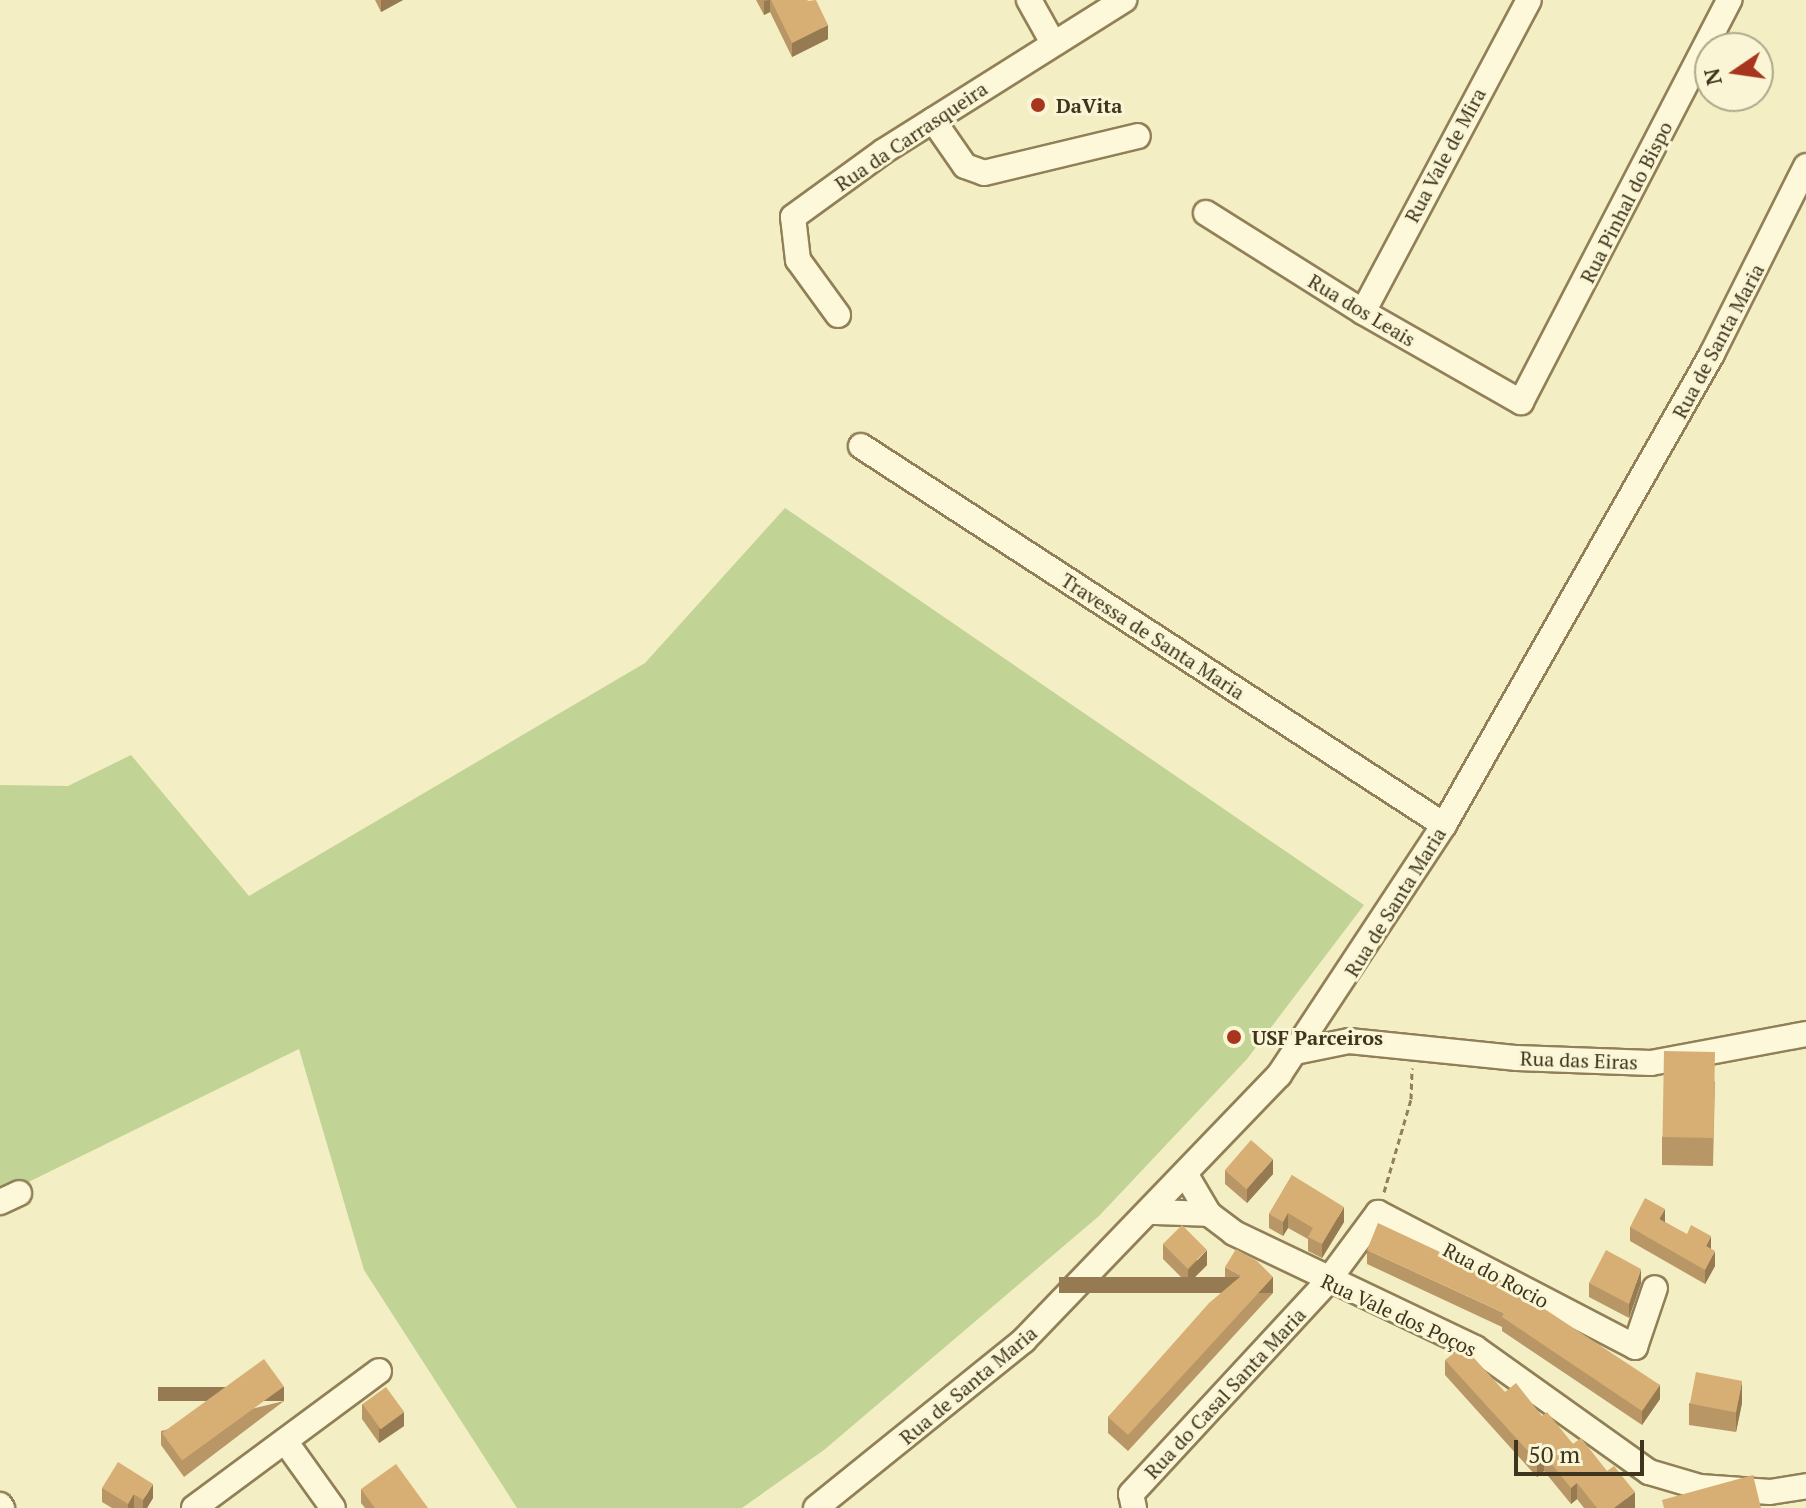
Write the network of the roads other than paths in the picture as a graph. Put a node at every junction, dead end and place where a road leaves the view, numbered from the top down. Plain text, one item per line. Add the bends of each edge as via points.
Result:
1 (1029, 0) edge
2 (1124, 0) edge
3 (1529, 0) edge
4 (1729, 0) edge
5 (1053, 43) junction
6 (933, 120) junction
7 (1138, 136) dead end
8 (1806, 166) edge
9 (1206, 213) dead end
10 (1363, 312) junction
11 (838, 315) dead end
12 (1521, 402) joint
13 (861, 446) dead end
14 (1444, 825) junction
15 (1319, 1017) junction
16 (1806, 1034) edge
17 (1349, 1041) junction
18 (1295, 1052) junction
19 (1186, 1175) junction
20 (1153, 1212) junction
21 (1209, 1214) junction
22 (1327, 1282) junction
23 (1655, 1288) dead end
24 (379, 1371) dead end
25 (285, 1441) junction
26 (1806, 1486) edge
27 (1771, 1500) edge
28 (194, 1508) edge
29 (333, 1508) edge
30 (816, 1508) edge
31 (1134, 1508) edge

1 - 5 street
2 - 5 street, Rua da Carrasqueira
3 - 10 street, Rua Vale de Mira
4 - 12 street, Rua Pinhal do Bispo
5 - 6 street, Rua da Carrasqueira
6 - 7 street via 965,166 984,173
6 - 11 street, Rua da Carrasqueira via 793,217 798,260
8 - 14 street, Rua de Santa Maria via 1712,354
9 - 10 street, Rua dos Leais
10 - 12 street, Rua dos Leais
13 - 14 street, Travessa de Santa Maria
14 - 15 street, Rua de Santa Maria
15 - 17 street
15 - 18 street, Rua de Santa Maria
16 - 17 street, Rua das Eiras via 1651,1063
17 - 18 street, Rua das Eiras
18 - 19 street, Rua de Santa Maria
19 - 20 street, Rua de Santa Maria
19 - 21 street, Rua Vale dos Poços
20 - 21 street
20 - 30 street, Rua de Santa Maria via 1024,1340
21 - 22 street, Rua Vale dos Poços
22 - 23 street, Rua do Rocio via 1378,1213 1635,1347
22 - 27 street, Rua Vale dos Poços via 1475,1348 1649,1472
22 - 31 street, Rua do Casal Santa Maria via 1131,1494
24 - 25 street
25 - 28 street
25 - 29 street
26 - 27 street, Rua Vale dos Poços

